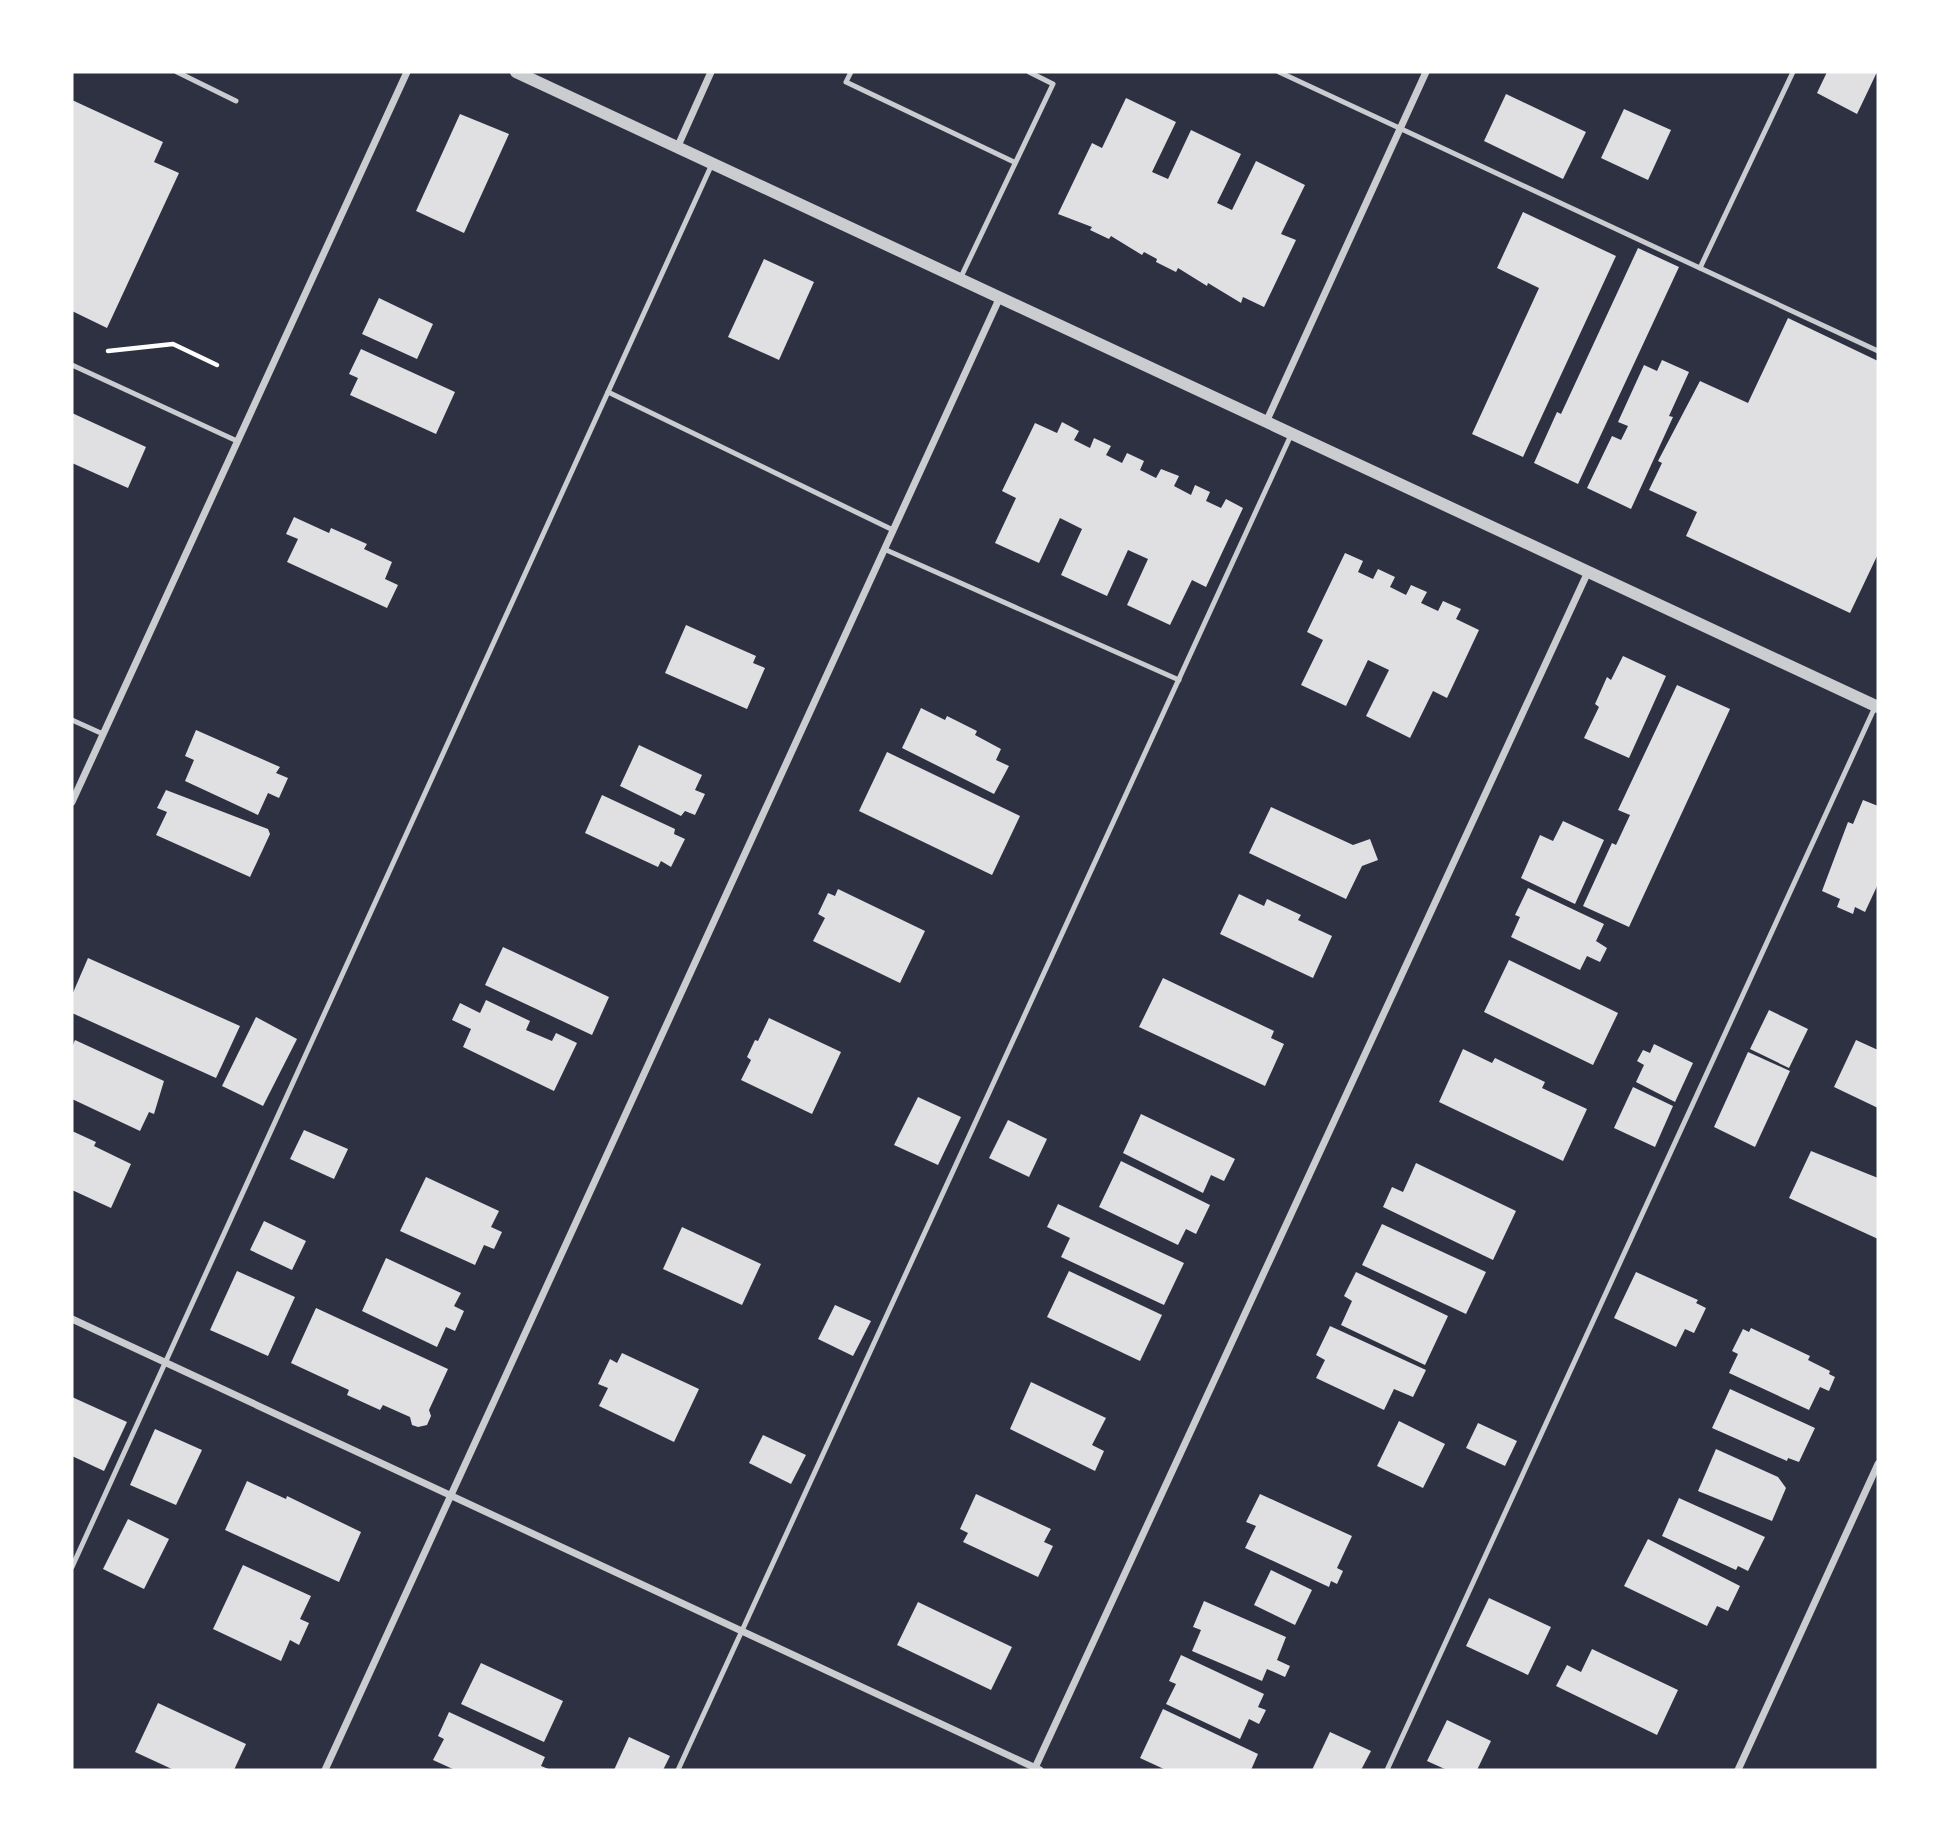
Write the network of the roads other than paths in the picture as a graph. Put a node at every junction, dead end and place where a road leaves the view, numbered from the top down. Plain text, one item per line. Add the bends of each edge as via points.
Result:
1 (177, 72) edge
2 (407, 72) edge
3 (516, 72) edge
4 (711, 72) edge
5 (851, 72) edge
6 (1029, 72) edge
7 (1279, 72) edge
8 (1426, 72) edge
9 (1793, 72) edge
10 (236, 101) dead end
11 (1400, 127) junction
12 (677, 148) junction
13 (1014, 162) junction
14 (712, 164) junction
15 (1700, 268) junction
16 (960, 279) junction
17 (1000, 297) junction
18 (1878, 351) edge
19 (72, 365) edge
20 (608, 392) junction
21 (1266, 420) junction
22 (1293, 432) junction
23 (237, 441) junction
24 (892, 530) junction
25 (884, 549) junction
26 (1587, 573) junction
27 (1179, 680) junction
28 (1877, 704) edge
29 (72, 720) edge
30 (103, 734) junction
31 (72, 802) edge
32 (72, 1318) edge
33 (166, 1363) junction
34 (1878, 1464) edge
35 (449, 1497) junction
36 (72, 1567) edge
37 (740, 1631) junction
38 (325, 1770) edge
39 (678, 1770) edge
40 (1036, 1770) edge
41 (1387, 1770) edge
42 (1738, 1770) edge

1 - 10 lane
2 - 23 street
3 - 12 street
4 - 12 street
5 - 13 lane via 846,82
6 - 13 lane via 1053,83
7 - 11 lane
8 - 11 street
9 - 15 lane
11 - 15 lane
11 - 21 street
12 - 14 street
13 - 16 lane
14 - 16 street
14 - 20 lane
15 - 18 lane
16 - 17 street
17 - 21 street
17 - 24 street
19 - 23 lane
20 - 24 lane
20 - 33 lane
21 - 22 street
22 - 26 street
22 - 27 lane
23 - 30 street
24 - 25 street
25 - 27 lane
25 - 35 street
26 - 28 street
26 - 40 street
27 - 37 lane
28 - 41 lane
29 - 30 lane
30 - 31 street
32 - 33 street
33 - 35 street
33 - 36 lane
34 - 42 street
35 - 37 street
35 - 38 street
37 - 39 lane
37 - 40 street

